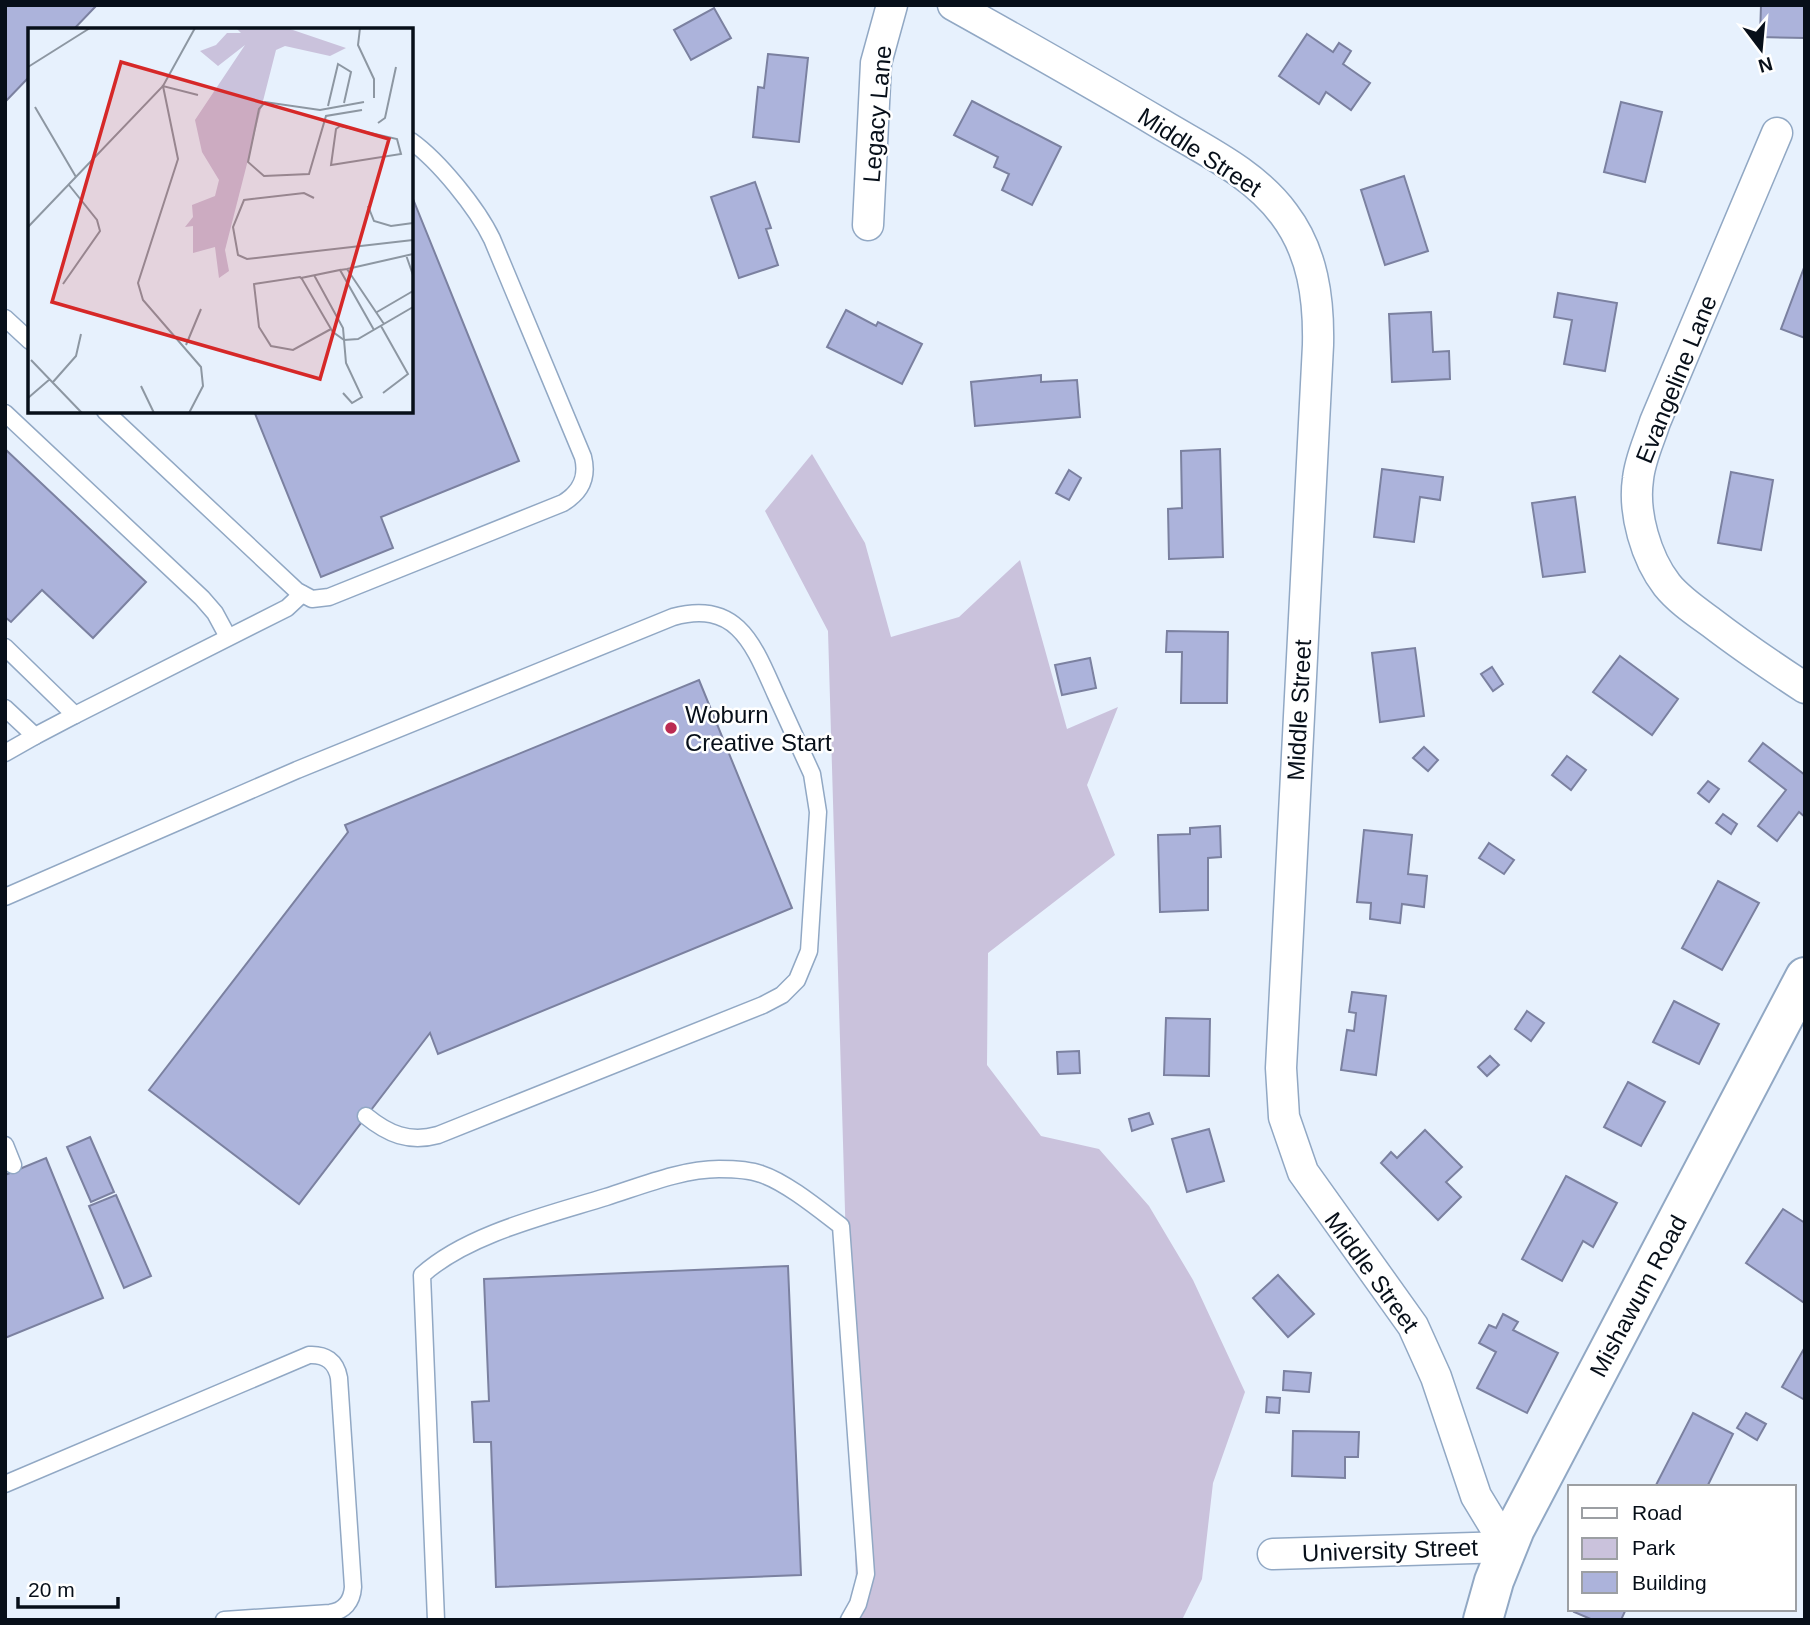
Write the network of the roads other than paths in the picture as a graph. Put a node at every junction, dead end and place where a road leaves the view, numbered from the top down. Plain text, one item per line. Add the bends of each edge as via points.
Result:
1 (892, 5) edge
2 (953, 5) edge
3 (1777, 133) dead end
4 (413, 143) edge
5 (868, 225) dead end
6 (5, 318) edge
7 (27, 332) edge
8 (5, 413) edge
9 (107, 413) edge
10 (302, 594) junction
11 (228, 637) junction
12 (5, 647) edge
13 (1805, 688) edge
14 (5, 708) edge
15 (75, 715) junction
16 (35, 736) junction
17 (5, 753) edge
18 (5, 897) edge
19 (1805, 977) edge
20 (366, 1116) dead end
21 (5, 1145) edge
22 (13, 1165) dead end
23 (5, 1484) edge
24 (1507, 1547) junction
25 (1273, 1554) dead end
26 (302, 1617) edge
27 (224, 1620) edge
28 (436, 1620) edge
29 (849, 1620) edge
30 (1483, 1620) edge

1 - 5 street, Legacy Lane via 876,64
2 - 24 street, Middle Street via 1247,177 1285,215 1311,271 1317,295 1318,345 1281,1056 1284,1117 1311,1187 1400,1305 1420,1340 1476,1496
3 - 13 street, Evangeline Lane via 1655,422 1637,492 1648,547 1668,586 1745,648
4 - 10 lane via 431,158 486,228 583,457 584,477 579,490 563,503 329,597 318,600
6 - 7 lane
8 - 11 lane via 202,598
9 - 10 lane
10 - 11 lane via 287,608
11 - 15 lane
12 - 15 lane
14 - 16 lane
15 - 16 lane
16 - 17 lane
18 - 20 lane via 297,770 673,617 712,614 739,627 757,651 817,793 811,940 797,980 763,1005 438,1135 401,1137
19 - 24 main road, Mishawum Road
21 - 22 lane
23 - 26 lane via 309,1355 323,1356 334,1364 339,1378 353,1592 339,1611
24 - 25 street, University Street
24 - 30 main road, Mishawum Road
26 - 27 lane
28 - 29 lane via 422,1275 439,1259 554,1212 670,1177 718,1168 761,1174 841,1226 866,1574

